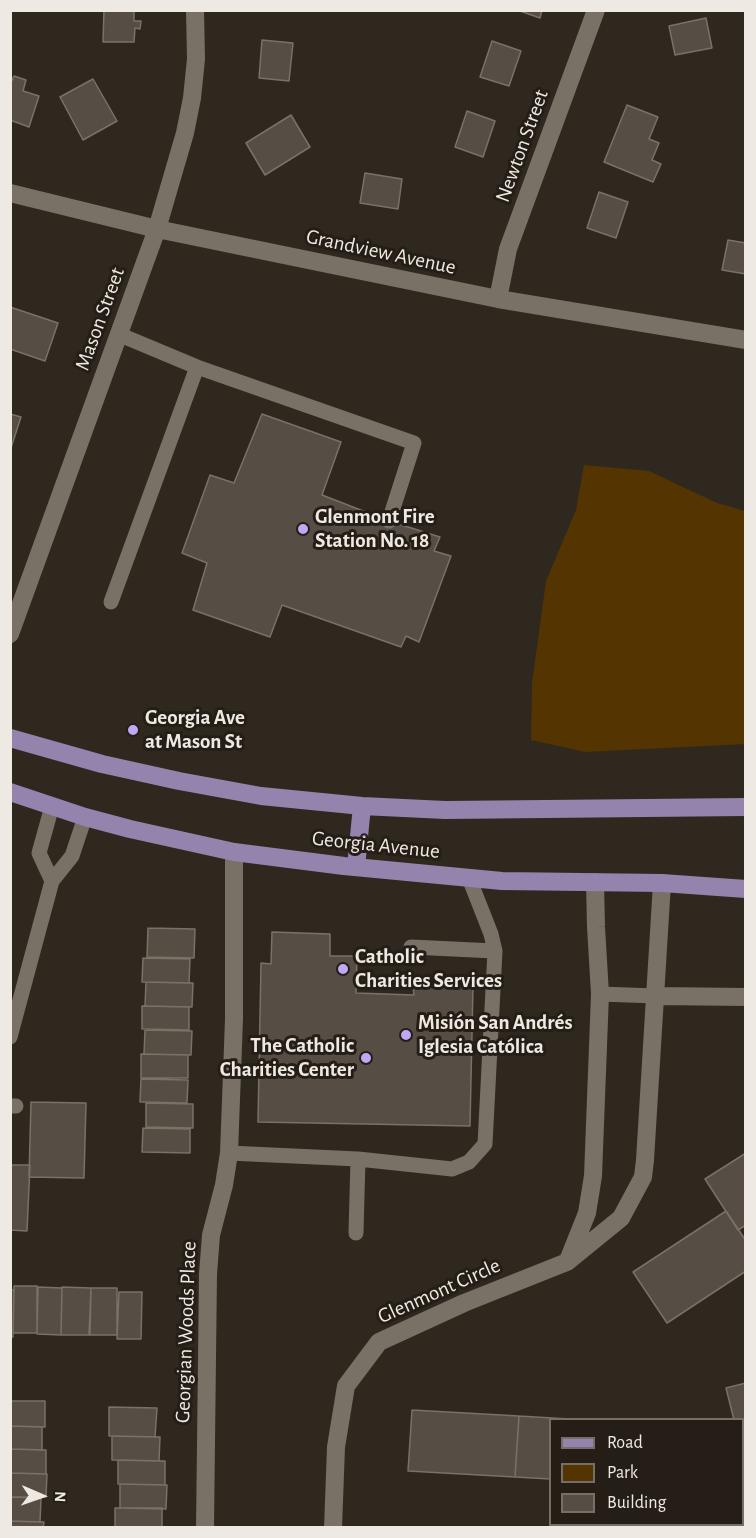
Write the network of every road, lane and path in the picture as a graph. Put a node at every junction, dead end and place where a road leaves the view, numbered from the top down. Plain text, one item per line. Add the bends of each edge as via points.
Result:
1 (195, 10) edge
2 (596, 10) edge
3 (10, 193) edge
4 (157, 229) junction
5 (498, 299) junction
6 (118, 334) junction
7 (746, 340) edge
8 (197, 367) junction
9 (389, 521) dead end
10 (111, 602) dead end
11 (10, 634) edge
12 (10, 738) edge
13 (10, 792) edge
14 (52, 806) junction
15 (362, 806) junction
16 (746, 807) edge
17 (85, 817) junction
18 (234, 852) junction
19 (356, 867) junction
20 (470, 878) junction
21 (52, 881) junction
22 (595, 882) junction
23 (662, 883) junction
24 (746, 889) edge
25 (411, 946) dead end
26 (495, 951) junction
27 (600, 994) junction
28 (656, 996) junction
29 (746, 997) edge
30 (10, 1037) edge
31 (229, 1153) junction
32 (358, 1159) junction
33 (356, 1233) dead end
34 (567, 1262) junction
35 (205, 1527) edge
36 (333, 1527) edge

1 - 4 street, Mason Street via 192,98
2 - 5 street, Newton Street via 508,249
3 - 4 street, Grandview Avenue
4 - 5 street, Grandview Avenue
4 - 6 street, Mason Street
5 - 7 street, Grandview Avenue
6 - 8 lane
6 - 11 street, Mason Street
8 - 9 lane via 414,443
8 - 10 lane
12 - 15 main road, Georgia Avenue via 179,781 261,796
13 - 14 main road, Georgia Avenue
14 - 17 main road, Georgia Avenue
14 - 21 lane via 39,853
15 - 16 main road, Georgia Avenue via 445,810
15 - 19 main road
17 - 18 main road, Georgia Avenue
17 - 21 lane via 72,856
18 - 19 main road, Georgia Avenue
18 - 31 street, Georgian Woods Place
19 - 20 main road, Georgia Avenue
20 - 22 main road, Georgia Avenue
20 - 26 lane
21 - 30 lane
22 - 23 main road, Georgia Avenue
22 - 27 street
23 - 24 main road, Georgia Avenue
23 - 28 street, Glenmont Circle
25 - 26 lane
26 - 32 lane via 485,1144 469,1162 452,1168
27 - 28 lane
27 - 34 street via 593,1176 587,1213
28 - 29 street
28 - 34 street, Glenmont Circle via 643,1177 621,1218
31 - 32 lane
31 - 35 street, Georgian Woods Place via 211,1235 208,1274
32 - 33 lane
34 - 36 street, Glenmont Circle via 379,1342 346,1386 336,1447

